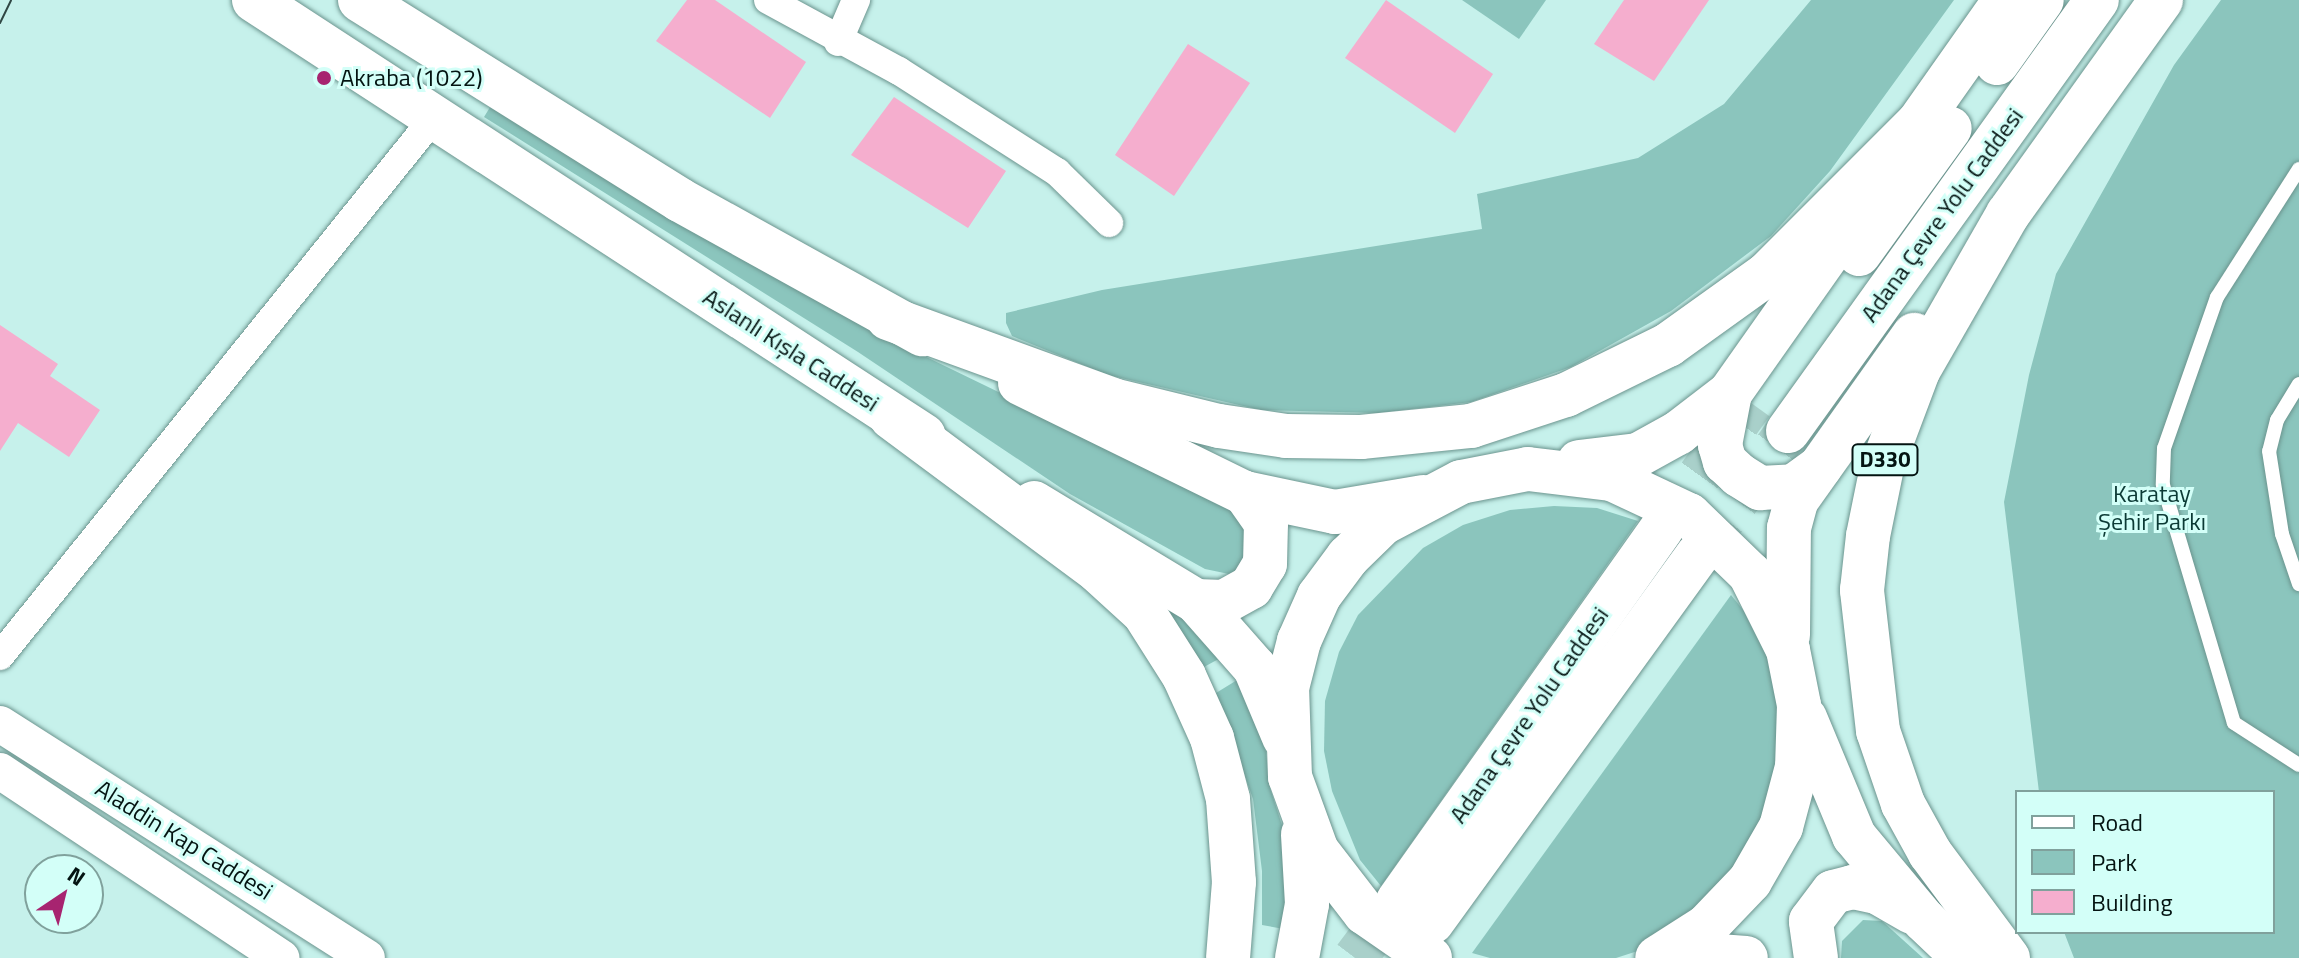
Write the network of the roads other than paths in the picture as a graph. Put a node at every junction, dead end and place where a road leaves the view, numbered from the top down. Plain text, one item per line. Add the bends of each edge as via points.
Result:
1 (254, 0) edge
2 (360, 0) edge
3 (768, 0) edge
4 (856, 0) edge
5 (2005, 0) edge
6 (2042, 0) edge
7 (2097, 0) edge
8 (2161, 0) edge
9 (838, 42) junction
10 (436, 115) junction
11 (1916, 125) junction
12 (2299, 169) edge
13 (2008, 214) junction
14 (1109, 223) dead end
15 (888, 318) junction
16 (2299, 384) edge
17 (1741, 398) junction
18 (891, 417) junction
19 (1788, 431) tunnel mouth
20 (1826, 460) junction
21 (1500, 472) junction
22 (1245, 493) junction
23 (1424, 497) junction
24 (1661, 529) tunnel mouth
25 (1698, 554) tunnel mouth
26 (2299, 584) edge
27 (1196, 601) junction
28 (1788, 650) junction
29 (0, 656) edge
30 (1799, 705) junction
31 (0, 724) edge
32 (1284, 737) junction
33 (2299, 765) edge
34 (0, 771) edge
35 (1301, 816) junction
36 (1924, 920) junction
37 (1420, 927) edge
38 (281, 958) edge
39 (367, 958) edge
40 (1228, 958) edge
41 (1297, 958) edge
42 (1657, 958) edge
43 (1663, 958) edge
44 (1746, 958) edge
45 (1816, 958) edge
46 (1964, 958) edge
47 (2008, 958) edge

1 - 10 main road, Aslanlı Kışla Caddesi
2 - 15 main road via 680,200
3 - 9 street
4 - 9 street
5 - 11 main road
6 - 17 main road, Adana Çevre Yolu Caddesi
7 - 19 main road, Adana Çevre Yolu Caddesi
8 - 13 main road, D330
9 - 14 street via 899,71 1057,172
10 - 18 main road, Aslanlı Kışla Caddesi
10 - 29 street
11 - 15 main road via 1767,274 1668,345 1566,395 1471,426 1361,437 1286,436 1219,426 1113,400
11 - 17 main road
12 - 33 lane via 2217,297 2164,448 2163,485 2234,723
13 - 20 main road
13 - 47 main road, D330 via 1918,371 1882,467 1862,590 1878,731 1903,804 1930,853
15 - 22 main road
16 - 26 lane via 2277,420 2269,451 2282,534
17 - 20 main road via 1720,445 1725,462 1739,475 1760,488 1794,486
17 - 21 main road via 1638,455
18 - 27 main road, Aslanlı Kışla Caddesi
18 - 40 main road via 1098,571 1144,613 1184,676 1212,738 1228,799 1234,882
20 - 28 main road via 1796,501 1789,528
21 - 23 main road
21 - 28 main road via 1585,473 1639,488 1677,508 1711,533 1750,574
22 - 23 main road via 1335,512
22 - 27 main road via 1266,523 1265,564 1251,587 1224,602
23 - 32 main road via 1374,532 1319,596 1290,676
24 - 37 main road, Adana Çevre Yolu Caddesi
25 - 37 main road, Adana Çevre Yolu Caddesi
27 - 32 main road, Aslanlı Kışla Caddesi via 1255,668
28 - 30 main road
30 - 36 main road via 1843,820
30 - 42 main road via 1797,767 1781,827 1750,881 1707,926
31 - 39 street, Aladdin Kap Caddesi
32 - 35 main road
34 - 38 street, Aladdin Kap Caddesi
35 - 37 main road via 1338,884 1395,938
35 - 41 main road via 1307,904
36 - 45 main road via 1877,892 1853,887 1833,892 1811,921
36 - 46 main road
43 - 44 main road

